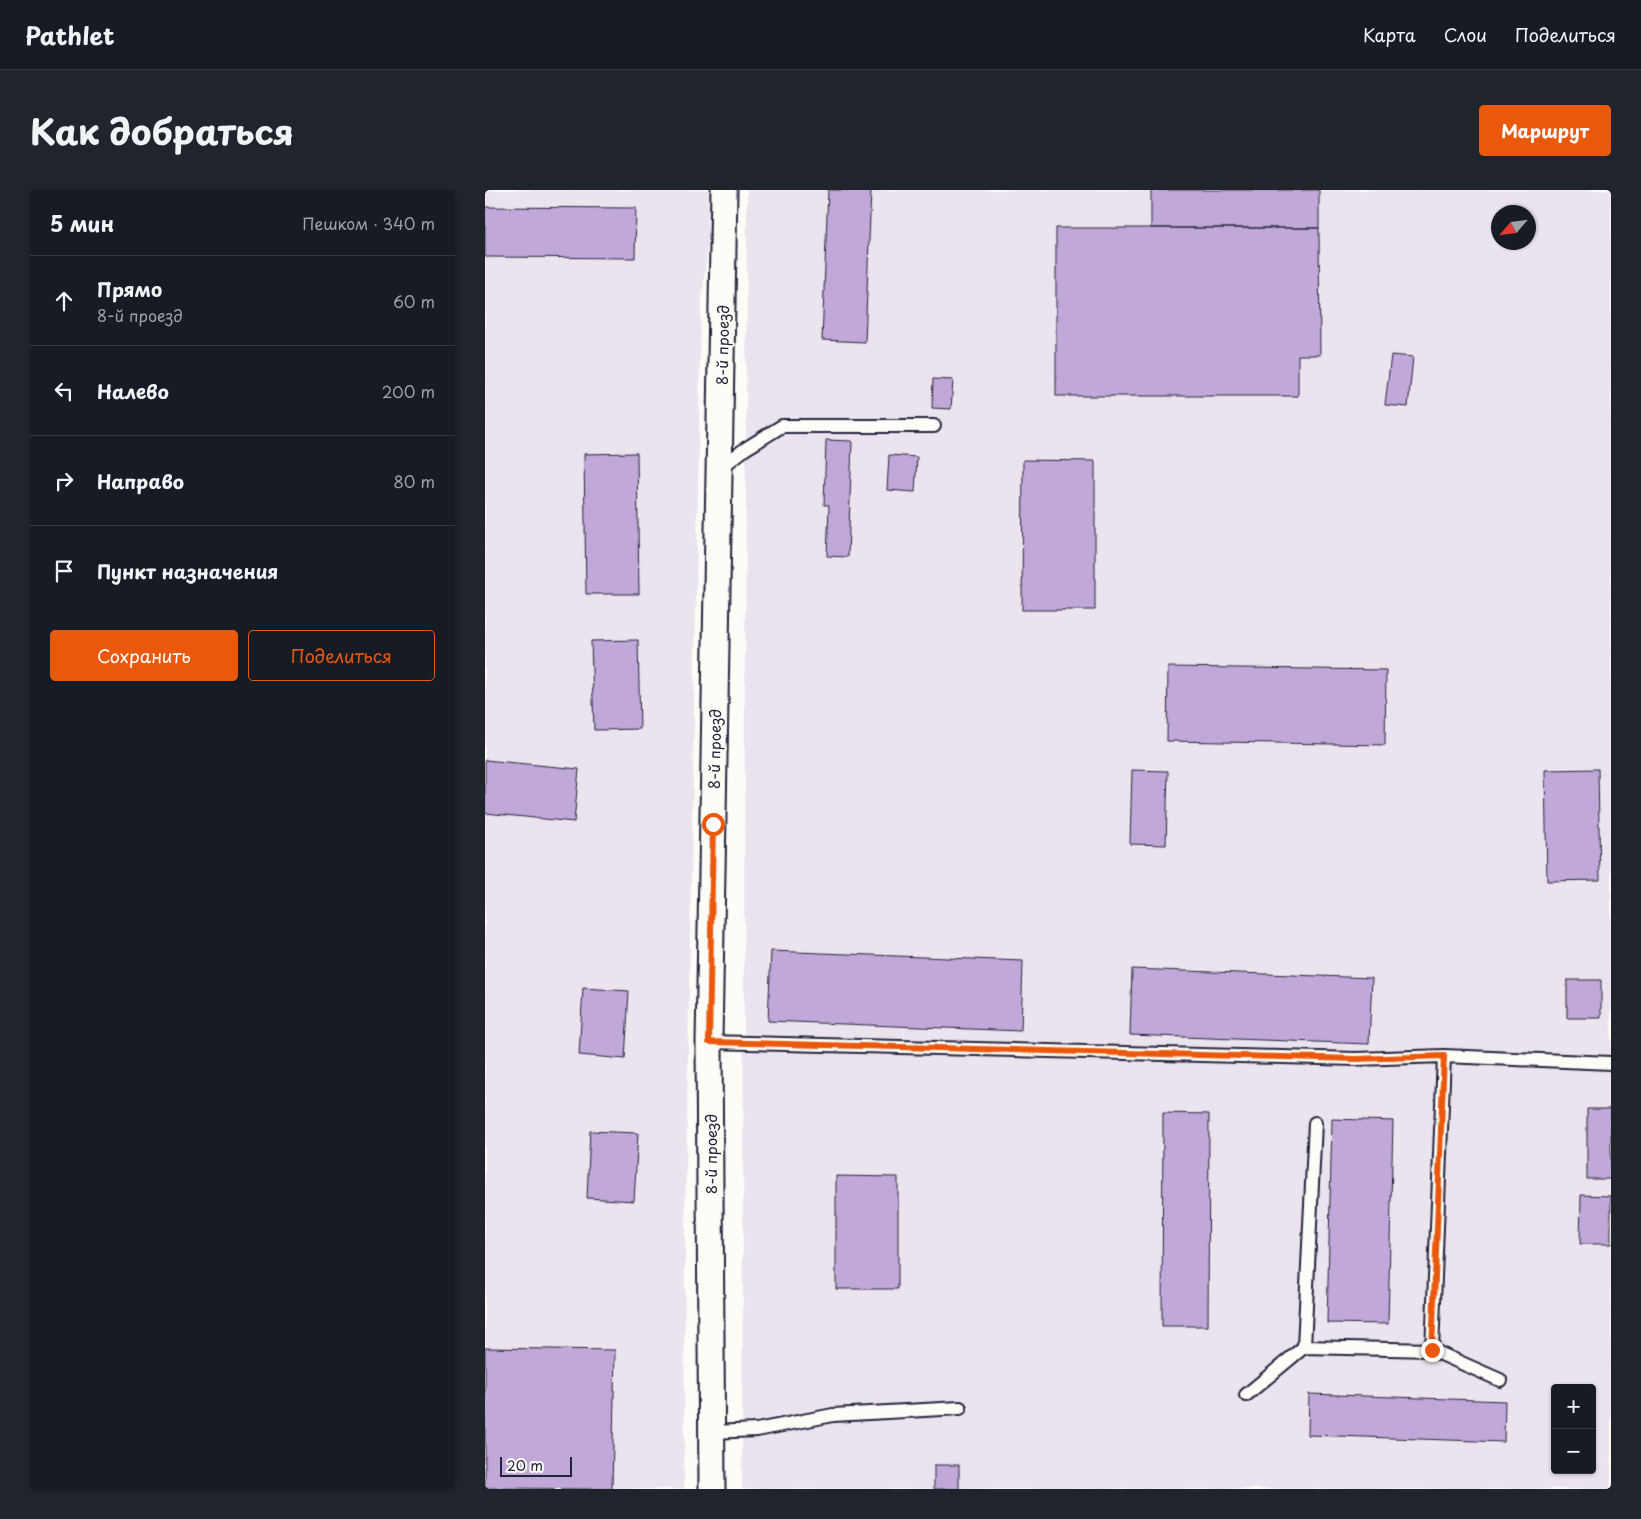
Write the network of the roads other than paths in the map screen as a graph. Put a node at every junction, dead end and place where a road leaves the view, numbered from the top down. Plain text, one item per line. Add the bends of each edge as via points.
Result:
1 (724, 190) edge
2 (934, 426) dead end
3 (719, 469) junction
4 (709, 1042) junction
5 (1444, 1056) junction
6 (1611, 1063) edge
7 (1315, 1123) dead end
8 (1304, 1347) junction
9 (1432, 1350) junction
10 (1500, 1380) dead end
11 (1246, 1395) dead end
12 (959, 1408) dead end
13 (712, 1432) junction
14 (712, 1489) edge

1 - 3 street, 8-й проезд
2 - 3 lane via 782,426
3 - 4 street, 8-й проезд
4 - 5 lane via 1356,1059
4 - 13 street, 8-й проезд
5 - 6 lane
5 - 9 lane
7 - 8 lane
8 - 9 lane
8 - 11 lane
9 - 10 lane
12 - 13 lane via 833,1415 757,1430
13 - 14 street, 8-й проезд

